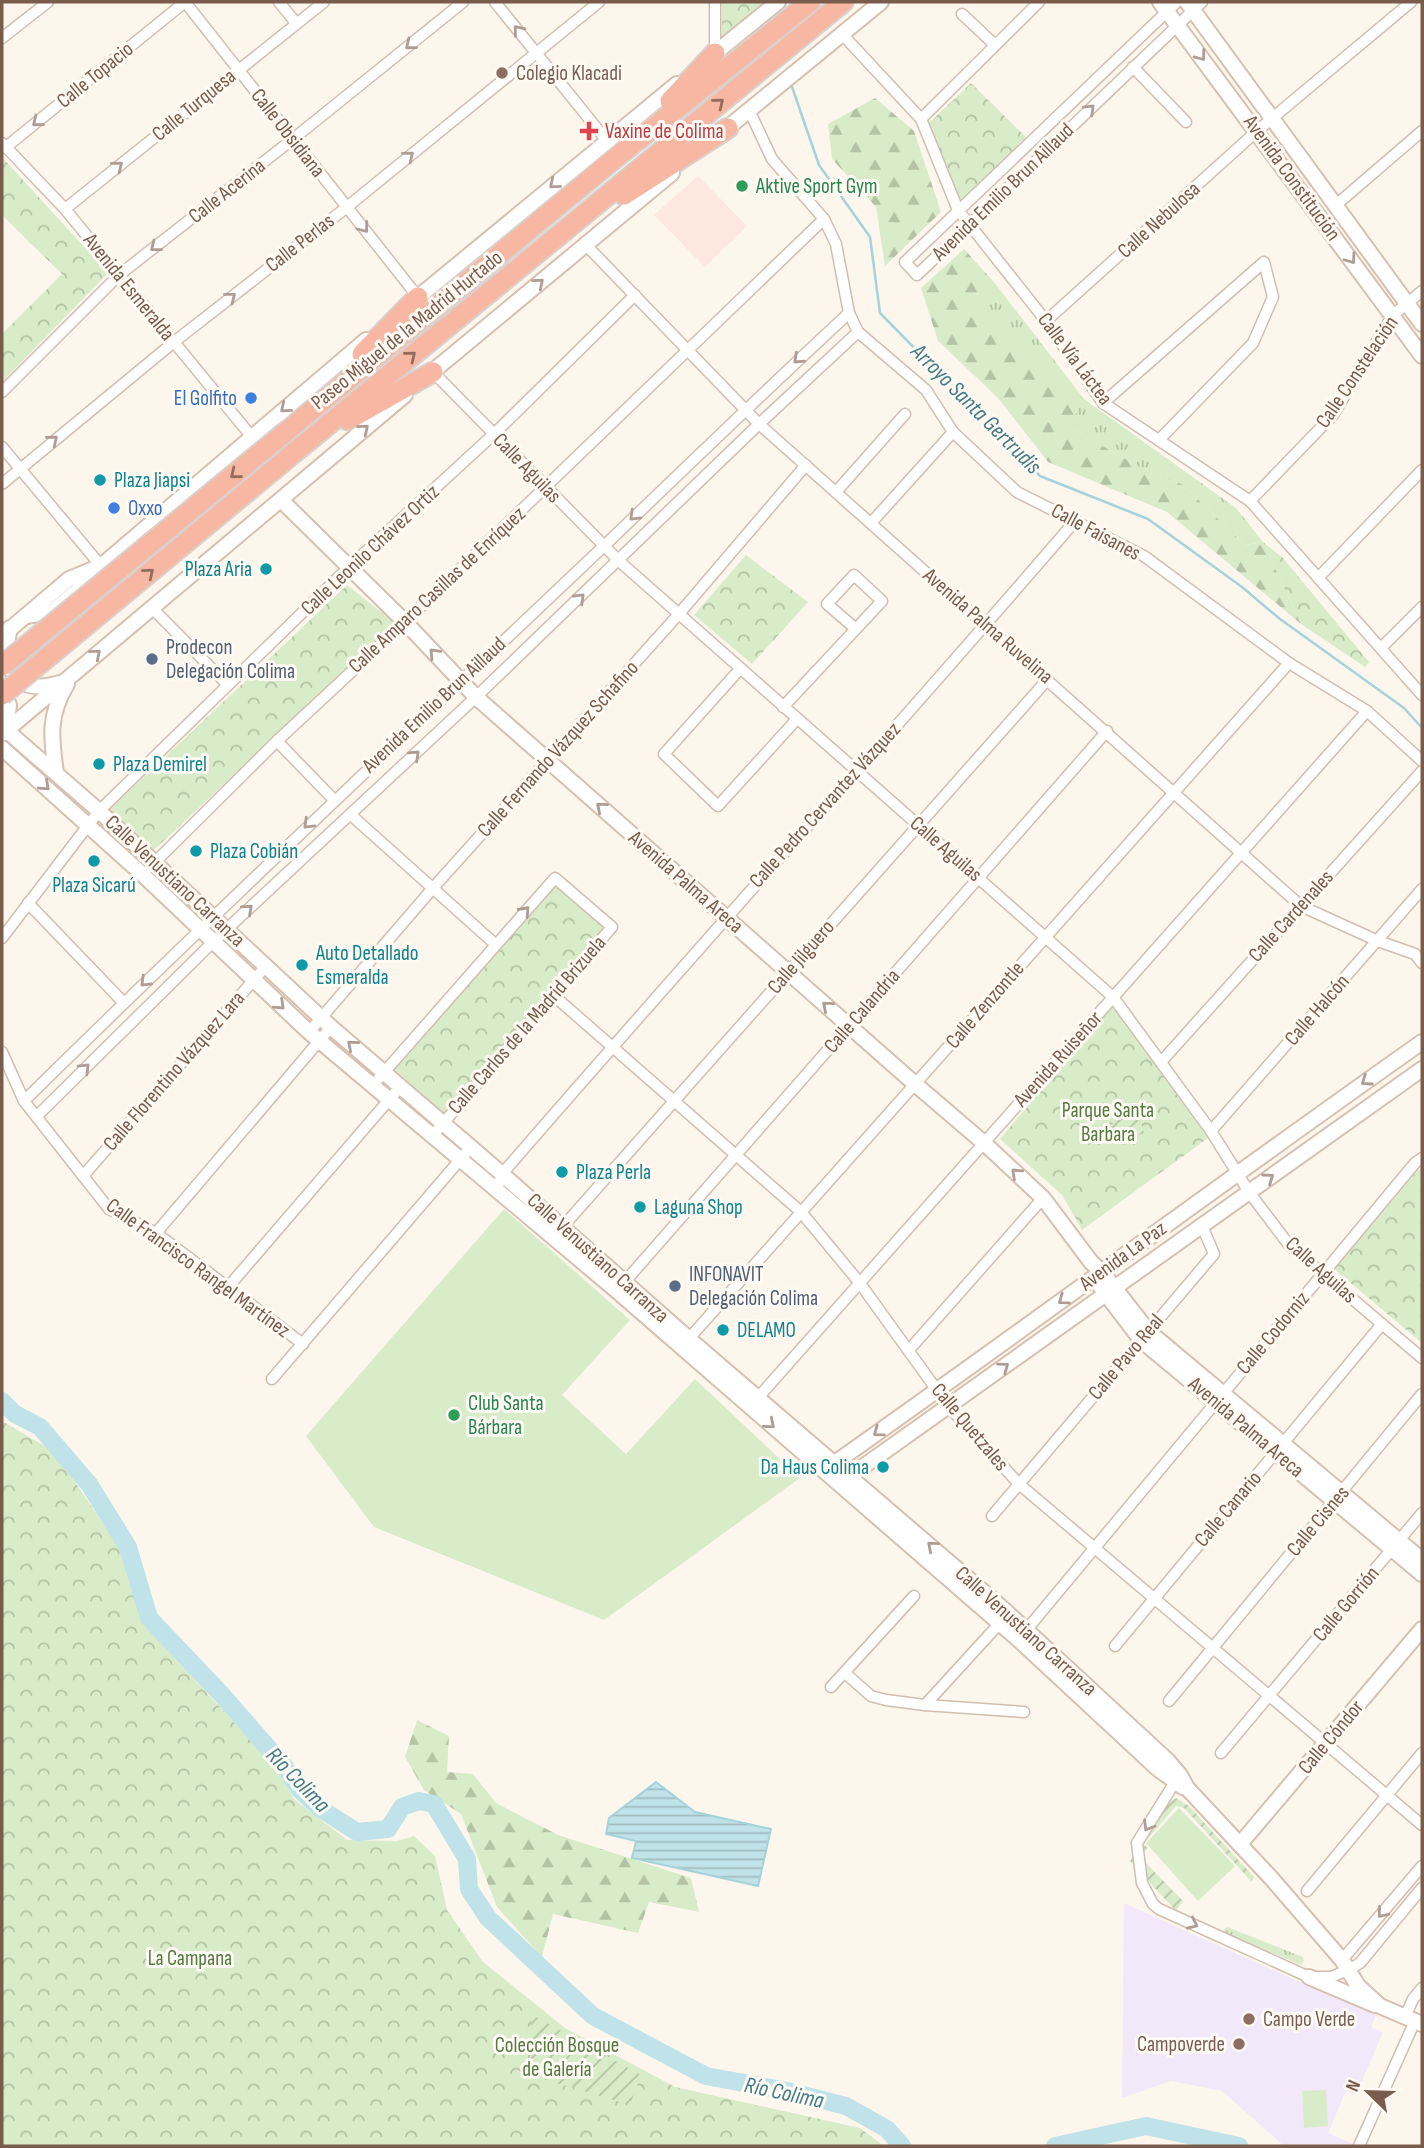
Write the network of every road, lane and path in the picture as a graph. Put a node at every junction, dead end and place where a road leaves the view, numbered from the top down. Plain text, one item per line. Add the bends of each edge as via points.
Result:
1 (48, 2) edge
2 (185, 2) edge
3 (279, 2) edge
4 (324, 2) edge
5 (463, 2) edge
6 (495, 2) edge
7 (599, 2) edge
8 (715, 2) edge
9 (778, 2) edge
10 (842, 2) edge
11 (881, 2) edge
12 (1039, 2) edge
13 (1412, 2) edge
14 (1168, 5) edge
15 (1194, 5) edge
16 (803, 7) edge
17 (962, 14) dead end
18 (296, 23) junction
19 (1178, 25) junction
20 (842, 34) junction
21 (2, 38) edge
22 (995, 45) junction
23 (536, 53) junction
24 (715, 53) junction
25 (1133, 67) junction
26 (239, 70) junction
27 (749, 110) junction
28 (1272, 118) junction
29 (921, 119) junction
30 (1186, 122) dead end
31 (728, 128) junction
32 (1257, 131) junction
33 (1422, 131) edge
34 (293, 139) junction
35 (607, 141) junction
36 (4, 145) edge
37 (614, 159) junction
38 (1336, 205) junction
39 (347, 207) junction
40 (65, 209) junction
41 (958, 210) junction
42 (824, 219) junction
43 (969, 224) junction
44 (585, 244) junction
45 (541, 249) junction
46 (119, 275) junction
47 (1422, 291) edge
48 (635, 295) junction
49 (418, 297) junction
50 (1407, 303) junction
51 (849, 313) junction
52 (1392, 316) junction
53 (1046, 321) junction
54 (1422, 324) edge
55 (858, 332) junction
56 (174, 342) junction
57 (688, 351) junction
58 (1422, 356) edge
59 (433, 372) junction
60 (2, 391) edge
61 (1103, 403) junction
62 (744, 410) junction
63 (905, 414) dead end
64 (759, 424) junction
65 (288, 430) junction
66 (953, 432) junction
67 (494, 434) junction
68 (251, 436) junction
69 (1159, 440) junction
70 (302, 446) junction
71 (2, 447) edge
72 (806, 465) junction
73 (19, 468) junction
74 (1422, 470) edge
75 (2, 484) edge
76 (545, 487) junction
77 (836, 492) junction
78 (281, 499) junction
79 (1250, 501) junction
80 (1076, 520) junction
81 (872, 523) junction
82 (604, 545) junction
83 (619, 561) junction
84 (101, 566) junction
85 (348, 568) junction
86 (1318, 579) junction
87 (1422, 607) edge
88 (152, 608) junction
89 (678, 615) junction
90 (405, 622) junction
91 (986, 625) junction
92 (856, 629) junction
93 (6, 632) edge
94 (1381, 648) junction
95 (1289, 663) junction
96 (2, 666) edge
97 (740, 669) junction
98 (68, 678) junction
99 (1048, 679) junction
100 (460, 680) junction
101 (228, 685) junction
102 (2, 689) edge
103 (2, 695) edge
104 (1422, 695) edge
105 (476, 697) junction
106 (783, 707) junction
107 (1367, 711) junction
108 (797, 719) junction
109 (4, 732) edge
110 (1107, 732) junction
111 (277, 741) junction
112 (2, 748) edge
113 (2, 759) edge
114 (548, 760) junction
115 (1422, 761) edge
116 (21, 764) junction
117 (1422, 771) edge
118 (856, 772) junction
119 (57, 773) junction
120 (1174, 791) junction
121 (334, 800) junction
122 (99, 811) junction
123 (351, 816) junction
124 (87, 825) junction
125 (918, 825) junction
126 (1241, 852) junction
127 (154, 862) junction
128 (142, 874) junction
129 (979, 878) junction
130 (433, 888) junction
131 (1422, 889) edge
132 (28, 903) junction
133 (1301, 906) junction
134 (212, 916) junction
135 (725, 917) junction
136 (200, 929) junction
137 (226, 930) junction
138 (1046, 937) junction
139 (2, 938) edge
140 (1378, 941) junction
141 (213, 942) junction
142 (495, 944) junction
143 (1422, 963) edge
144 (266, 966) junction
145 (788, 972) junction
146 (253, 979) junction
147 (554, 995) junction
148 (1114, 997) junction
149 (124, 1003) junction
150 (326, 1023) junction
151 (849, 1026) junction
152 (314, 1036) junction
153 (1422, 1042) edge
154 (612, 1046) junction
155 (2, 1052) edge
156 (1161, 1062) junction
157 (1422, 1069) edge
158 (383, 1072) junction
159 (915, 1084) junction
160 (373, 1085) junction
161 (400, 1087) junction
162 (390, 1099) junction
163 (24, 1101) junction
164 (674, 1101) junction
165 (37, 1116) junction
166 (437, 1129) junction
167 (1211, 1131) junction
168 (984, 1143) junction
169 (466, 1153) junction
170 (736, 1155) junction
171 (1422, 1158) edge
172 (1237, 1172) junction
173 (502, 1174) junction
174 (83, 1176) junction
175 (498, 1189) junction
176 (1249, 1192) junction
177 (1043, 1198) junction
178 (801, 1212) junction
179 (1202, 1226) junction
180 (558, 1232) junction
181 (156, 1233) junction
182 (1323, 1273) junction
183 (1099, 1275) junction
184 (859, 1282) junction
185 (229, 1286) junction
186 (621, 1286) junction
187 (1110, 1291) junction
188 (1382, 1324) junction
189 (1145, 1336) junction
190 (685, 1343) junction
191 (303, 1344) junction
192 (909, 1350) junction
193 (1422, 1358) edge
194 (272, 1379) dead end
195 (937, 1390) junction
196 (1422, 1394) edge
197 (1220, 1398) junction
198 (754, 1402) junction
199 (949, 1407) junction
200 (1279, 1448) junction
201 (829, 1467) junction
202 (844, 1480) junction
203 (1019, 1484) junction
204 (1338, 1497) junction
205 (1422, 1513) edge
206 (992, 1516) dead end
207 (1396, 1545) junction
208 (1095, 1548) junction
209 (1422, 1560) edge
210 (1422, 1574) edge
211 (914, 1596) dead end
212 (1154, 1598) junction
213 (996, 1616) junction
214 (1422, 1629) edge
215 (1023, 1635) junction
216 (1115, 1646) dead end
217 (1213, 1648) junction
218 (845, 1672) junction
219 (831, 1687) dead end
220 (1269, 1696) junction
221 (1169, 1701) dead end
222 (925, 1705) junction
223 (1024, 1712) dead end
224 (1325, 1743) junction
225 (1221, 1753) dead end
226 (1422, 1753) edge
227 (1180, 1782) junction
228 (1387, 1795) junction
229 (1422, 1825) edge
230 (1240, 1844) junction
231 (1422, 1866) edge
232 (1422, 1888) edge
233 (1307, 1891) dead end
234 (1345, 1965) junction
235 (1309, 1977) junction
236 (1422, 1989) edge
237 (1418, 2001) edge
238 (1380, 2006) junction
239 (1414, 2021) edge
240 (1359, 2146) edge

1 - 21 street
2 - 26 street, Calle Obsidiana
2 -> 36 street, Calle Topacio
3 - 18 street
4 - 18 street, Calle Turquesa
5 -> 34 street, Calle Acerina
23 -> 6 street
7 - 23 street, Calle Perlas
8 - 24 street
9 - 24 street
45 -> 10 highway, Paseo Miguel de la Madrid Hurtado
11 - 20 street
12 - 22 street
13 - 28 street, Calle Nebulosa
14 - 19 street, Avenida Constitución
14 - 41 street, Avenida Emilio Brun Aillaud
15 - 19 street, Avenida Emilio Brun Aillaud
15 - 28 street, Avenida Constitución
16 - 37 highway, Paseo Miguel de la Madrid Hurtado
17 - 22 street
18 - 26 street, Calle Turquesa
19 - 25 street, Avenida Emilio Brun Aillaud
19 -> 32 street, Avenida Constitución
20 - 27 street
20 - 29 street, Calle Vía Láctea
22 - 29 street
23 - 35 street
39 -> 23 street, Calle Perlas
24 - 35 street
24 - 37 highway
25 - 30 street
43 -> 25 street, Avenida Emilio Brun Aillaud
26 - 34 street, Calle Obsidiana
40 -> 26 street, Calle Turquesa
27 - 31 street
27 - 42 street, Calle Faisanes via 772,159
28 - 32 street, Calle Nebulosa
28 - 38 street, Avenida Constitución
29 - 41 street, Calle Vía Láctea
31 - 44 street
31 - 45 highway
32 -> 52 street, Avenida Constitución
32 - 53 street, Calle Nebulosa
33 - 38 street
34 - 39 street, Calle Obsidiana
34 -> 46 street, Calle Acerina
35 -> 49 street
36 - 40 street, Avenida Esmeralda
37 - 65 highway, Paseo Miguel de la Madrid Hurtado
38 - 50 street, Avenida Constitución
39 -> 49 street, Calle Obsidiana
56 -> 39 street, Calle Perlas
40 - 46 street, Avenida Esmeralda
41 - 43 street, Calle Vía Láctea
41 - 43 street, Avenida Emilio Brun Aillaud via 905,261 917,275
42 - 51 street, Calle Faisanes via 836,244
42 - 57 street, Calle Amparo Casillas de Enríquez
43 - 53 street, Calle Vía Láctea
44 - 48 street, Avenida Palma Ruvelina
59 -> 44 street
70 -> 45 highway, Paseo Miguel de la Madrid Hurtado
46 - 56 street, Avenida Esmeralda
46 - 60 street, Calle Acerina
47 - 50 street, Calle Constelación
48 - 57 street, Avenida Palma Ruvelina
48 - 67 street, Calle Leonilo Chávez Ortiz
49 - 65 highway
49 -> 68 street
50 - 52 street, Calle Constelación
50 - 54 street, Avenida Constitución
51 - 55 street, Calle Faisanes
51 -> 62 street, Avenida Emilio Brun Aillaud
52 - 58 street, Avenida Constitución
52 - 79 street, Calle Constelación via 1332,415
53 - 61 street, Calle Vía Láctea
55 - 64 street, Avenida Emilio Brun Aillaud
55 - 66 street, Calle Faisanes via 926,390
56 - 68 street, Avenida Esmeralda
73 -> 56 street, Calle Perlas
57 - 62 street, Avenida Palma Ruvelina
57 - 76 street, Calle Amparo Casillas de Enríquez
59 - 67 street, Calle Aguilas
59 - 70 highway
78 -> 59 street
61 - 69 street, Calle Vía Láctea
61 - 69 street via 1264,262 1273,296 1253,343
62 - 64 street, Avenida Palma Ruvelina
62 -> 82 street, Avenida Emilio Brun Aillaud
63 - 77 street
64 - 72 street, Avenida Palma Ruvelina
64 - 83 street, Avenida Emilio Brun Aillaud
65 -> 96 highway, Paseo Miguel de la Madrid Hurtado, bridge
66 - 80 street, Calle Faisanes via 1017,492
66 - 81 street
67 - 76 street, Calle Aguilas
67 - 85 street, Calle Leonilo Chávez Ortiz
68 - 84 street
69 - 79 street, Calle Vía Láctea
103 -> 70 highway, Paseo Miguel de la Madrid Hurtado, bridge
71 - 73 street
72 - 77 street, Avenida Palma Ruvelina
72 - 89 street, Calle Fernando Vázquez Schafino
73 - 75 street, Calle Perlas
73 - 84 street
74 - 86 street
76 - 82 street, Calle Aguilas
76 - 90 street, Calle Amparo Casillas de Enríquez
77 - 81 street, Avenida Palma Ruvelina
78 - 85 street, Avenida Palma Areca
78 - 88 street
79 - 86 street, Calle Vía Láctea
80 - 91 street, Calle Pedro Cervantez Vázquez
80 - 95 street, Calle Faisanes via 1144,556
81 - 91 street, Avenida Palma Ruvelina
82 - 83 street, Calle Aguilas
82 - 100 street, Avenida Emilio Brun Aillaud
83 - 89 street, Calle Aguilas
105 -> 83 street, Avenida Emilio Brun Aillaud
84 - 93 street via 69,579
85 - 90 street, Avenida Palma Areca
85 - 101 street, Calle Leonilo Chávez Ortiz
86 - 94 street, Calle Vía Láctea
87 - 94 street
98 -> 88 street
88 - 101 street
89 - 97 street, Calle Aguilas
89 - 114 street, Calle Fernando Vázquez Schafino
100 -> 90 street, Avenida Palma Areca
90 - 111 street, Calle Amparo Casillas de Enríquez
91 - 99 street, Avenida Palma Ruvelina
91 - 118 street, Calle Pedro Cervantez Vázquez
92 - 92 street via 882,601 854,575 827,604
92 - 106 street
93 - 98 street via 7,664 22,682 45,687
94 - 104 street, Calle Vía Láctea
95 - 107 street, Calle Faisanes
95 - 120 street, Calle Zenzontle
97 - 106 street, Calle Aguilas
97 - 108 street via 664,754 718,806
98 - 109 street
98 - 119 street via 51,722
99 - 110 street, Avenida Palma Ruvelina
99 - 125 street, Calle Jilguero
100 - 105 street, Avenida Palma Areca
100 - 121 street, Avenida Emilio Brun Aillaud
101 - 122 street, Calle Leonilo Chávez Ortiz
102 - 109 street via 9,705
105 - 114 street, Avenida Palma Areca
123 -> 105 street, Avenida Emilio Brun Aillaud
106 - 108 street, Calle Aguilas
107 - 115 street, Calle Faisanes
107 - 126 street, Avenida Ruiseñor
108 - 118 street, Calle Aguilas
109 - 119 street, Calle Venustiano Carranza
110 - 120 street, Avenida Palma Ruvelina
110 - 129 street, Calle Calandria
111 - 121 street
111 - 127 street, Calle Amparo Casillas de Enríquez
112 - 116 street, Calle Venustiano Carranza
113 - 116 street
114 - 130 street, Calle Fernando Vázquez Schafino
135 -> 114 street, Avenida Palma Areca
116 -> 124 street, Calle Venustiano Carranza
117 - 133 street, Calle Cardenales
118 - 125 street, Calle Aguilas
118 - 135 street, Calle Pedro Cervantez Vázquez
119 - 122 street, Calle Venustiano Carranza
120 - 126 street, Avenida Palma Ruvelina
120 - 138 street, Calle Zenzontle
121 -> 134 street, Avenida Emilio Brun Aillaud
122 - 124 street, Calle Leonilo Chávez Ortiz
122 - 127 street, Calle Venustiano Carranza
123 - 130 street
137 -> 123 street, Avenida Emilio Brun Aillaud
124 - 128 street, Calle Venustiano Carranza
124 - 132 street, Calle Leonilo Chávez Ortiz
125 - 129 street, Calle Aguilas
125 - 145 street, Calle Jilguero
126 - 133 street, Avenida Palma Ruvelina
126 - 148 street, Avenida Ruiseñor
127 - 128 street, Calle Amparo Casillas de Enríquez
127 - 134 street, Calle Venustiano Carranza
128 - 136 street, Calle Venustiano Carranza
129 - 138 street, Calle Aguilas
129 - 151 street, Calle Calandria
130 - 142 street
130 - 150 street, Calle Fernando Vázquez Schafino
131 - 140 street, Calle Halcón
132 - 139 street, Calle Leonilo Chávez Ortiz
132 - 149 street
133 - 140 street, Avenida Palma Ruvelina
133 - 156 street, Calle Cardenales
134 - 136 street, Avenida Emilio Brun Aillaud
134 - 137 street, Calle Venustiano Carranza
135 - 145 street, Avenida Palma Areca
135 - 154 street, Calle Pedro Cervantez Vázquez
136 - 141 street, Calle Venustiano Carranza
136 -> 149 street, Avenida Emilio Brun Aillaud
137 - 141 street, Avenida Emilio Brun Aillaud
137 - 144 street, Calle Venustiano Carranza
138 - 148 street, Calle Aguilas
138 - 159 street, Calle Zenzontle
140 - 143 street, Avenida Palma Ruvelina via 1415,954
140 - 167 street, Calle Halcón
141 - 146 street, Calle Venustiano Carranza
165 -> 141 street, Avenida Emilio Brun Aillaud
142 -> 147 street, Calle Carlos de la Madrid Brizuela via 555,877 612,927
142 - 158 street, Calle Carlos de la Madrid Brizuela
144 - 146 street, Calle Florentino Vázquez Lara
144 - 150 street, Calle Venustiano Carranza
151 -> 145 street, Avenida Palma Areca
145 - 164 street, Calle Jilguero
146 -> 152 street, Calle Venustiano Carranza
146 - 174 street, Calle Florentino Vázquez Lara
147 - 154 street, Calle Quetzales
147 - 166 street, Calle Carlos de la Madrid Brizuela
148 - 156 street, Calle Aguilas
148 - 168 street, Avenida Ruiseñor
149 - 163 street, Avenida Emilio Brun Aillaud
150 - 152 street, Calle Fernando Vázquez Schafino
158 -> 150 street, Calle Venustiano Carranza
151 - 159 street, Avenida Palma Areca
151 - 170 street, Calle Calandria
152 - 160 street, Calle Venustiano Carranza
152 - 181 street, Calle Fernando Vázquez Schafino
153 -> 172 street, Avenida La Paz
154 - 164 street, Calle Quetzales
154 - 173 street, Calle Pedro Cervantez Vázquez
155 - 163 street, Calle Francisco Rangel Martínez
156 - 167 street, Calle Aguilas
176 -> 157 street, Avenida La Paz
158 - 160 street, Calle Carlos de la Madrid Brizuela
158 - 161 street, Calle Venustiano Carranza
159 - 168 street, Avenida Palma Areca
159 - 178 street, Calle Zenzontle
160 - 162 street, Calle Venustiano Carranza
161 - 162 street
161 - 166 street, Calle Venustiano Carranza
162 - 166 street, Calle Venustiano Carranza
162 - 185 street
163 - 165 street, Calle Francisco Rangel Martínez
164 - 170 street, Calle Quetzales
164 - 180 street, Calle Jilguero
165 - 174 street, Calle Francisco Rangel Martínez
166 - 169 street, Calle Venustiano Carranza
167 - 172 street, Calle Aguilas
177 -> 168 street, Avenida Palma Areca
168 - 184 street, Avenida Ruiseñor
169 - 173 street, Calle Venustiano Carranza
169 - 175 street, Calle Venustiano Carranza
169 - 191 street
170 - 178 street, Calle Quetzales
170 - 186 street, Calle Calandria
171 - 182 street, Calle Codorniz
172 - 176 street, Calle Aguilas
172 - 183 street, Avenida La Paz
173 - 175 street, Calle Pedro Cervantez Vázquez
173 - 180 street, Calle Venustiano Carranza
174 - 181 street, Calle Francisco Rangel Martínez via 109,1209
175 - 180 street, Calle Venustiano Carranza
176 - 179 street, Avenida La Paz
176 - 182 street, Calle Aguilas via 1289,1245
177 - 183 street, Avenida Palma Areca
177 - 192 street
178 - 184 street, Calle Quetzales
178 - 190 street, Calle Zenzontle
179 - 187 street, Avenida La Paz
179 - 189 street, Calle Pavo Real via 1214,1254
180 - 186 street, Calle Venustiano Carranza
181 - 185 street, Calle Francisco Rangel Martínez
182 - 188 street, Calle Aguilas
182 - 197 street, Calle Codorniz
183 - 187 street, Avenida Palma Areca
183 -> 195 street, Avenida La Paz
184 - 192 street, Calle Quetzales
184 - 198 street, Avenida Ruiseñor
185 - 191 street, Calle Francisco Rangel Martínez
186 - 190 street, Calle Venustiano Carranza
187 - 189 street, Avenida Palma Areca
199 -> 187 street, Avenida La Paz
188 - 193 street, Calle Aguilas
188 - 200 street, Calle Canario
189 - 197 street, Avenida Palma Areca
189 - 203 street, Calle Pavo Real
190 - 198 street, Calle Venustiano Carranza
191 - 194 street
192 - 195 street, Calle Quetzales
195 - 199 street, Calle Quetzales
195 -> 201 street, Avenida La Paz
196 - 204 street, Calle Cisnes
197 - 200 street, Avenida Palma Areca
197 - 208 street, Calle Codorniz
198 - 201 street, Calle Venustiano Carranza
199 - 202 street, Avenida La Paz
199 - 203 street, Calle Quetzales
200 - 204 street, Avenida Palma Areca
200 - 212 street, Calle Canario
201 - 202 street, Calle Venustiano Carranza
202 - 213 street, Calle Venustiano Carranza
203 - 206 street, Calle Pavo Real
203 - 208 street, Calle Quetzales
204 - 207 street, Avenida Palma Areca
204 - 217 street, Calle Cisnes
205 - 207 street, Calle Gorrión
207 - 209 street, Avenida Palma Areca
207 - 210 street, Avenida Palma Areca
207 - 220 street, Calle Gorrión
208 - 212 street, Calle Quetzales
208 - 215 street, Calle Codorniz
211 - 218 street
212 - 216 street, Calle Canario
212 - 217 street, Calle Quetzales
213 - 215 street, Calle Venustiano Carranza
213 - 222 street
214 - 224 street, Calle Cóndor
215 - 227 street, Calle Venustiano Carranza
217 - 220 street, Calle Quetzales
217 - 221 street, Calle Cisnes
218 - 219 street
218 - 222 street via 871,1696
220 - 224 street, Calle Quetzales
220 - 225 street, Calle Gorrión
222 - 223 street
224 - 228 street, Calle Quetzales
224 - 230 street, Calle Cóndor
226 - 228 street
227 - 230 street, Calle Venustiano Carranza
227 -> 235 street via 1138,1843 1142,1884 1153,1904
228 - 229 street, Calle Quetzales
228 - 233 street
230 - 234 street, Calle Venustiano Carranza
231 -> 234 street
232 - 234 street via 1360,1963
234 - 235 street via 1331,1977
234 - 238 street, Calle Venustiano Carranza via 1358,1986
235 - 238 street
236 - 237 street
237 - 239 street
238 - 239 street, Calle Venustiano Carranza
239 - 240 street

